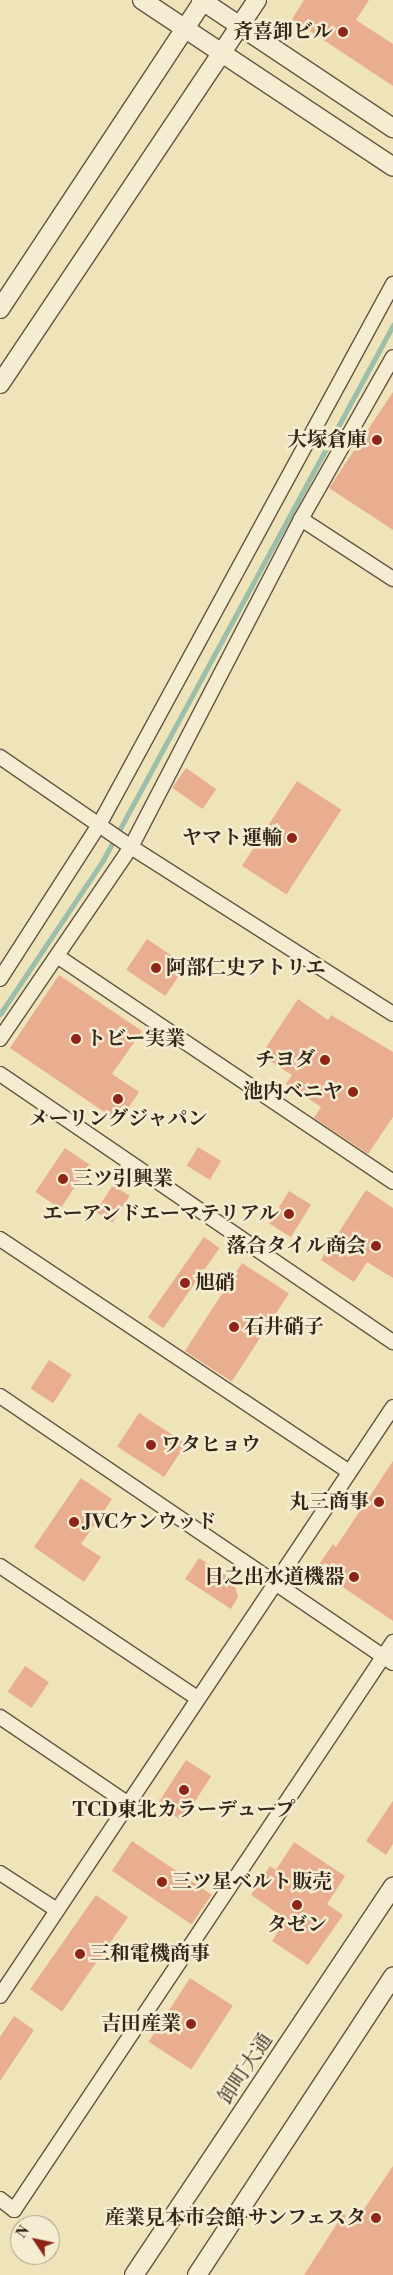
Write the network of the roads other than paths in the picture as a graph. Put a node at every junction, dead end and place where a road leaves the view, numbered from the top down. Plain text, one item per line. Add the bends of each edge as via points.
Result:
1 (142, 0) edge
2 (257, 0) edge
3 (203, 1) edge
4 (240, 26) junction
5 (185, 30) junction
6 (224, 51) junction
7 (393, 128) edge
8 (393, 167) edge
9 (393, 284) edge
10 (0, 309) edge
11 (393, 357) edge
12 (0, 384) edge
13 (301, 519) junction
14 (393, 579) edge
15 (0, 757) edge
16 (101, 827) junction
17 (127, 844) junction
18 (57, 956) junction
19 (0, 979) edge
20 (393, 1014) edge
21 (0, 1039) edge
22 (0, 1074) edge
23 (393, 1182) edge
24 (0, 1239) edge
25 (393, 1342) edge
26 (0, 1396) edge
27 (393, 1407) edge
28 (350, 1472) junction
29 (0, 1566) edge
30 (274, 1582) junction
31 (393, 1642) edge
32 (388, 1660) edge
33 (197, 1698) junction
34 (0, 1717) edge
35 (127, 1803) junction
36 (0, 1873) edge
37 (393, 1886) edge
38 (57, 1910) junction
39 (393, 1977) edge
40 (0, 1996) edge
41 (0, 2199) edge
42 (134, 2275) edge
43 (197, 2275) edge

1 - 5 street
2 - 4 street
3 - 4 street
3 - 5 street
4 - 6 street
4 - 7 street
5 - 6 street
5 - 10 street
6 - 8 street
6 - 12 street
9 - 16 street
11 - 13 street
13 - 14 street
13 - 17 street
15 - 16 street
16 - 17 street
16 - 19 street
17 - 18 street
17 - 20 street
18 - 21 street
18 - 23 street
22 - 25 street
24 - 28 street
26 - 30 street
27 - 28 street
28 - 30 street
29 - 33 street
30 - 32 street
30 - 33 street
31 - 32 street
32 - 41 street via 14,2210
33 - 35 street
34 - 35 street
35 - 38 street
36 - 38 street
37 - 42 street, 卸町大通
38 - 40 street
39 - 43 street

